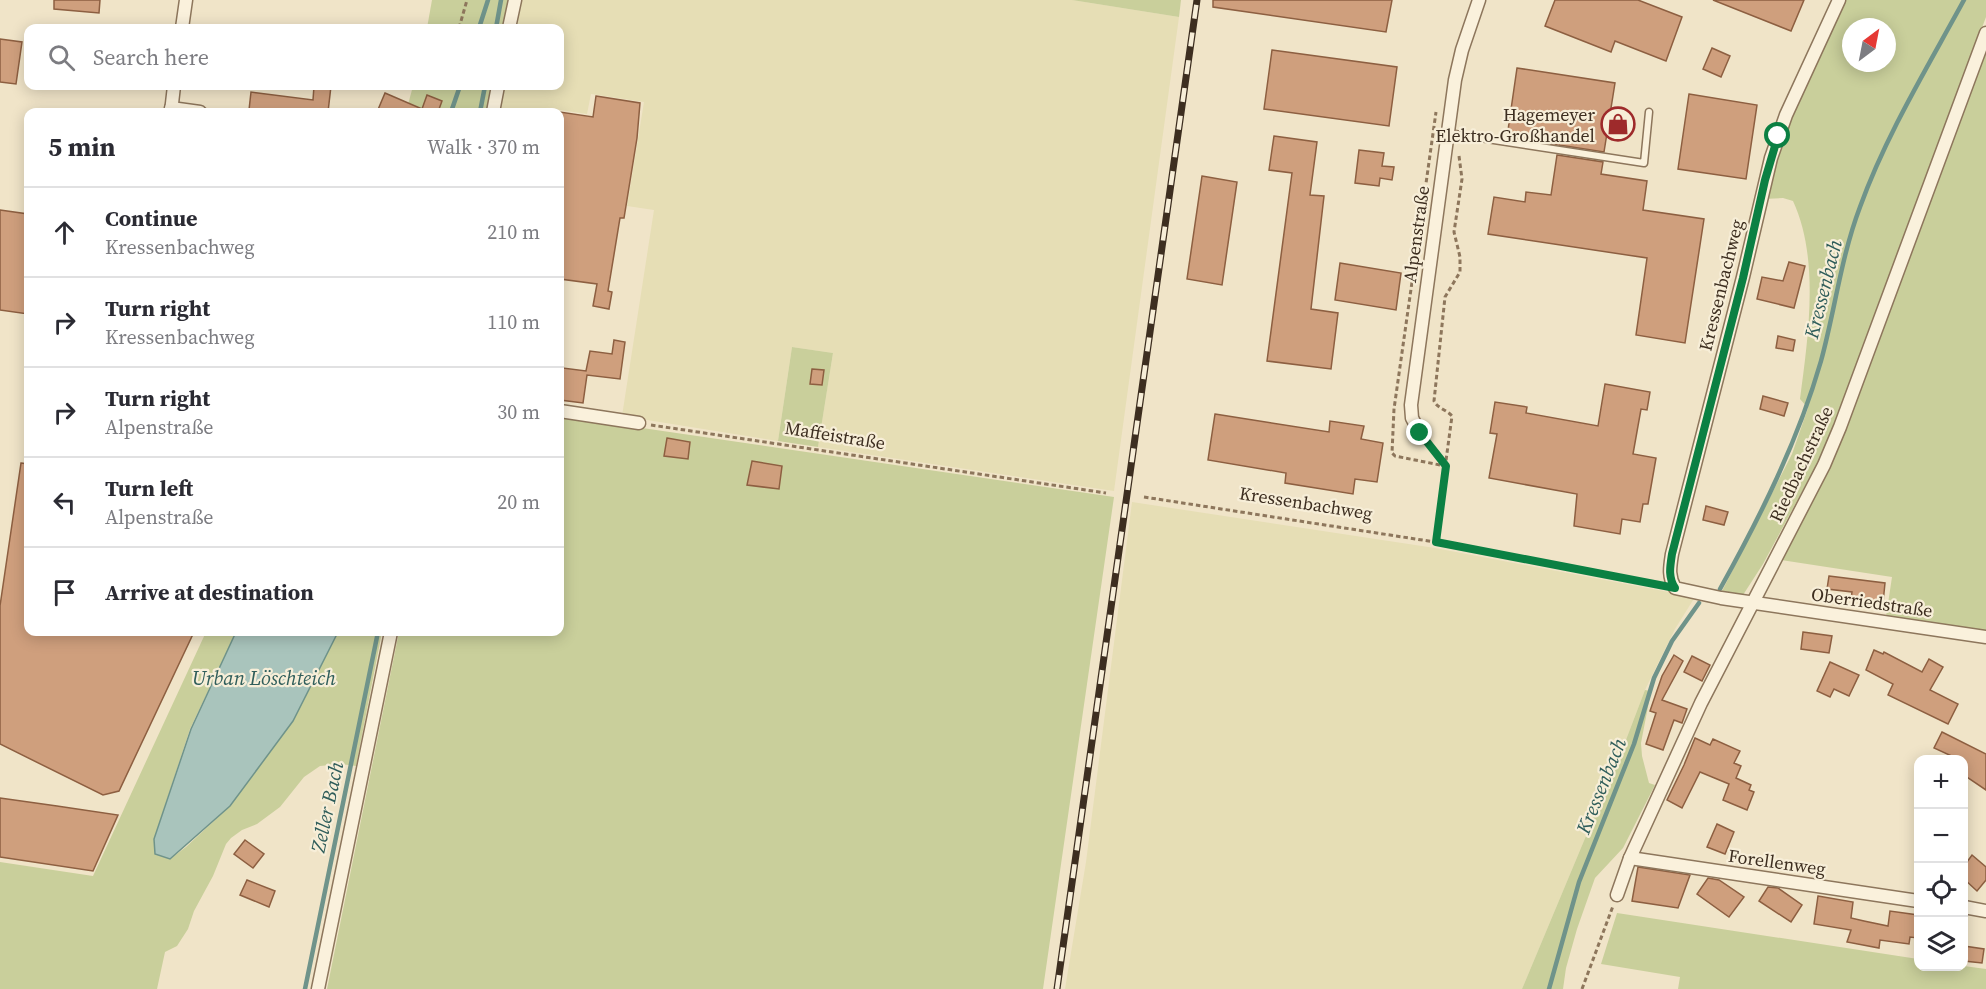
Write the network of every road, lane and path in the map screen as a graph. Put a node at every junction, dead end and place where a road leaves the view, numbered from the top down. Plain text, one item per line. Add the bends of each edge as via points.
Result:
1 (186, 0) edge
2 (467, 0) edge
3 (515, 0) edge
4 (1479, 0) edge
5 (1839, 0) edge
6 (183, 24) edge
7 (460, 24) edge
8 (510, 24) edge
9 (1986, 33) edge
10 (174, 90) edge
11 (497, 90) edge
12 (171, 108) edge
13 (494, 108) edge
14 (1649, 112) dead end
15 (1453, 134) junction
16 (564, 412) edge
17 (639, 423) joint
18 (1420, 433) joint
19 (1446, 466) junction
20 (1106, 493) dead end
21 (1144, 497) dead end
22 (1436, 542) junction
23 (1675, 588) junction
24 (1752, 603) junction
25 (390, 636) edge
26 (1986, 637) edge
27 (1630, 858) junction
28 (1617, 895) joint
29 (1914, 900) edge
30 (1968, 908) edge
31 (1986, 910) edge
32 (318, 989) edge
33 (1582, 989) edge

1 - 6 street
2 - 7 path
3 - 8 street
4 - 15 street, Alpenstraße via 1455,80
5 - 23 street, Kressenbachweg via 1786,115 1771,158 1672,554 1670,580
9 - 24 street, Riedbachstraße via 1840,427
10 - 12 street
11 - 13 street
14 - 15 lane via 1644,163
15 - 18 street, Alpenstraße via 1411,405 1412,418
15 - 19 path, Alpenstraße via 1462,179 1454,232 1460,272 1445,297 1434,400 1452,416
16 - 17 street
17 - 20 path, Maffeistraße
18 - 19 path
19 - 22 path, Alpenstraße
21 - 22 path, Kressenbachweg
22 - 23 path, Kressenbachweg
23 - 24 street
24 - 26 street, Oberriedstraße
24 - 27 street, Riedbachstraße
25 - 32 street
27 - 28 street, Riedbachstraße
27 - 29 street, Forellenweg
28 - 33 path
30 - 31 street

